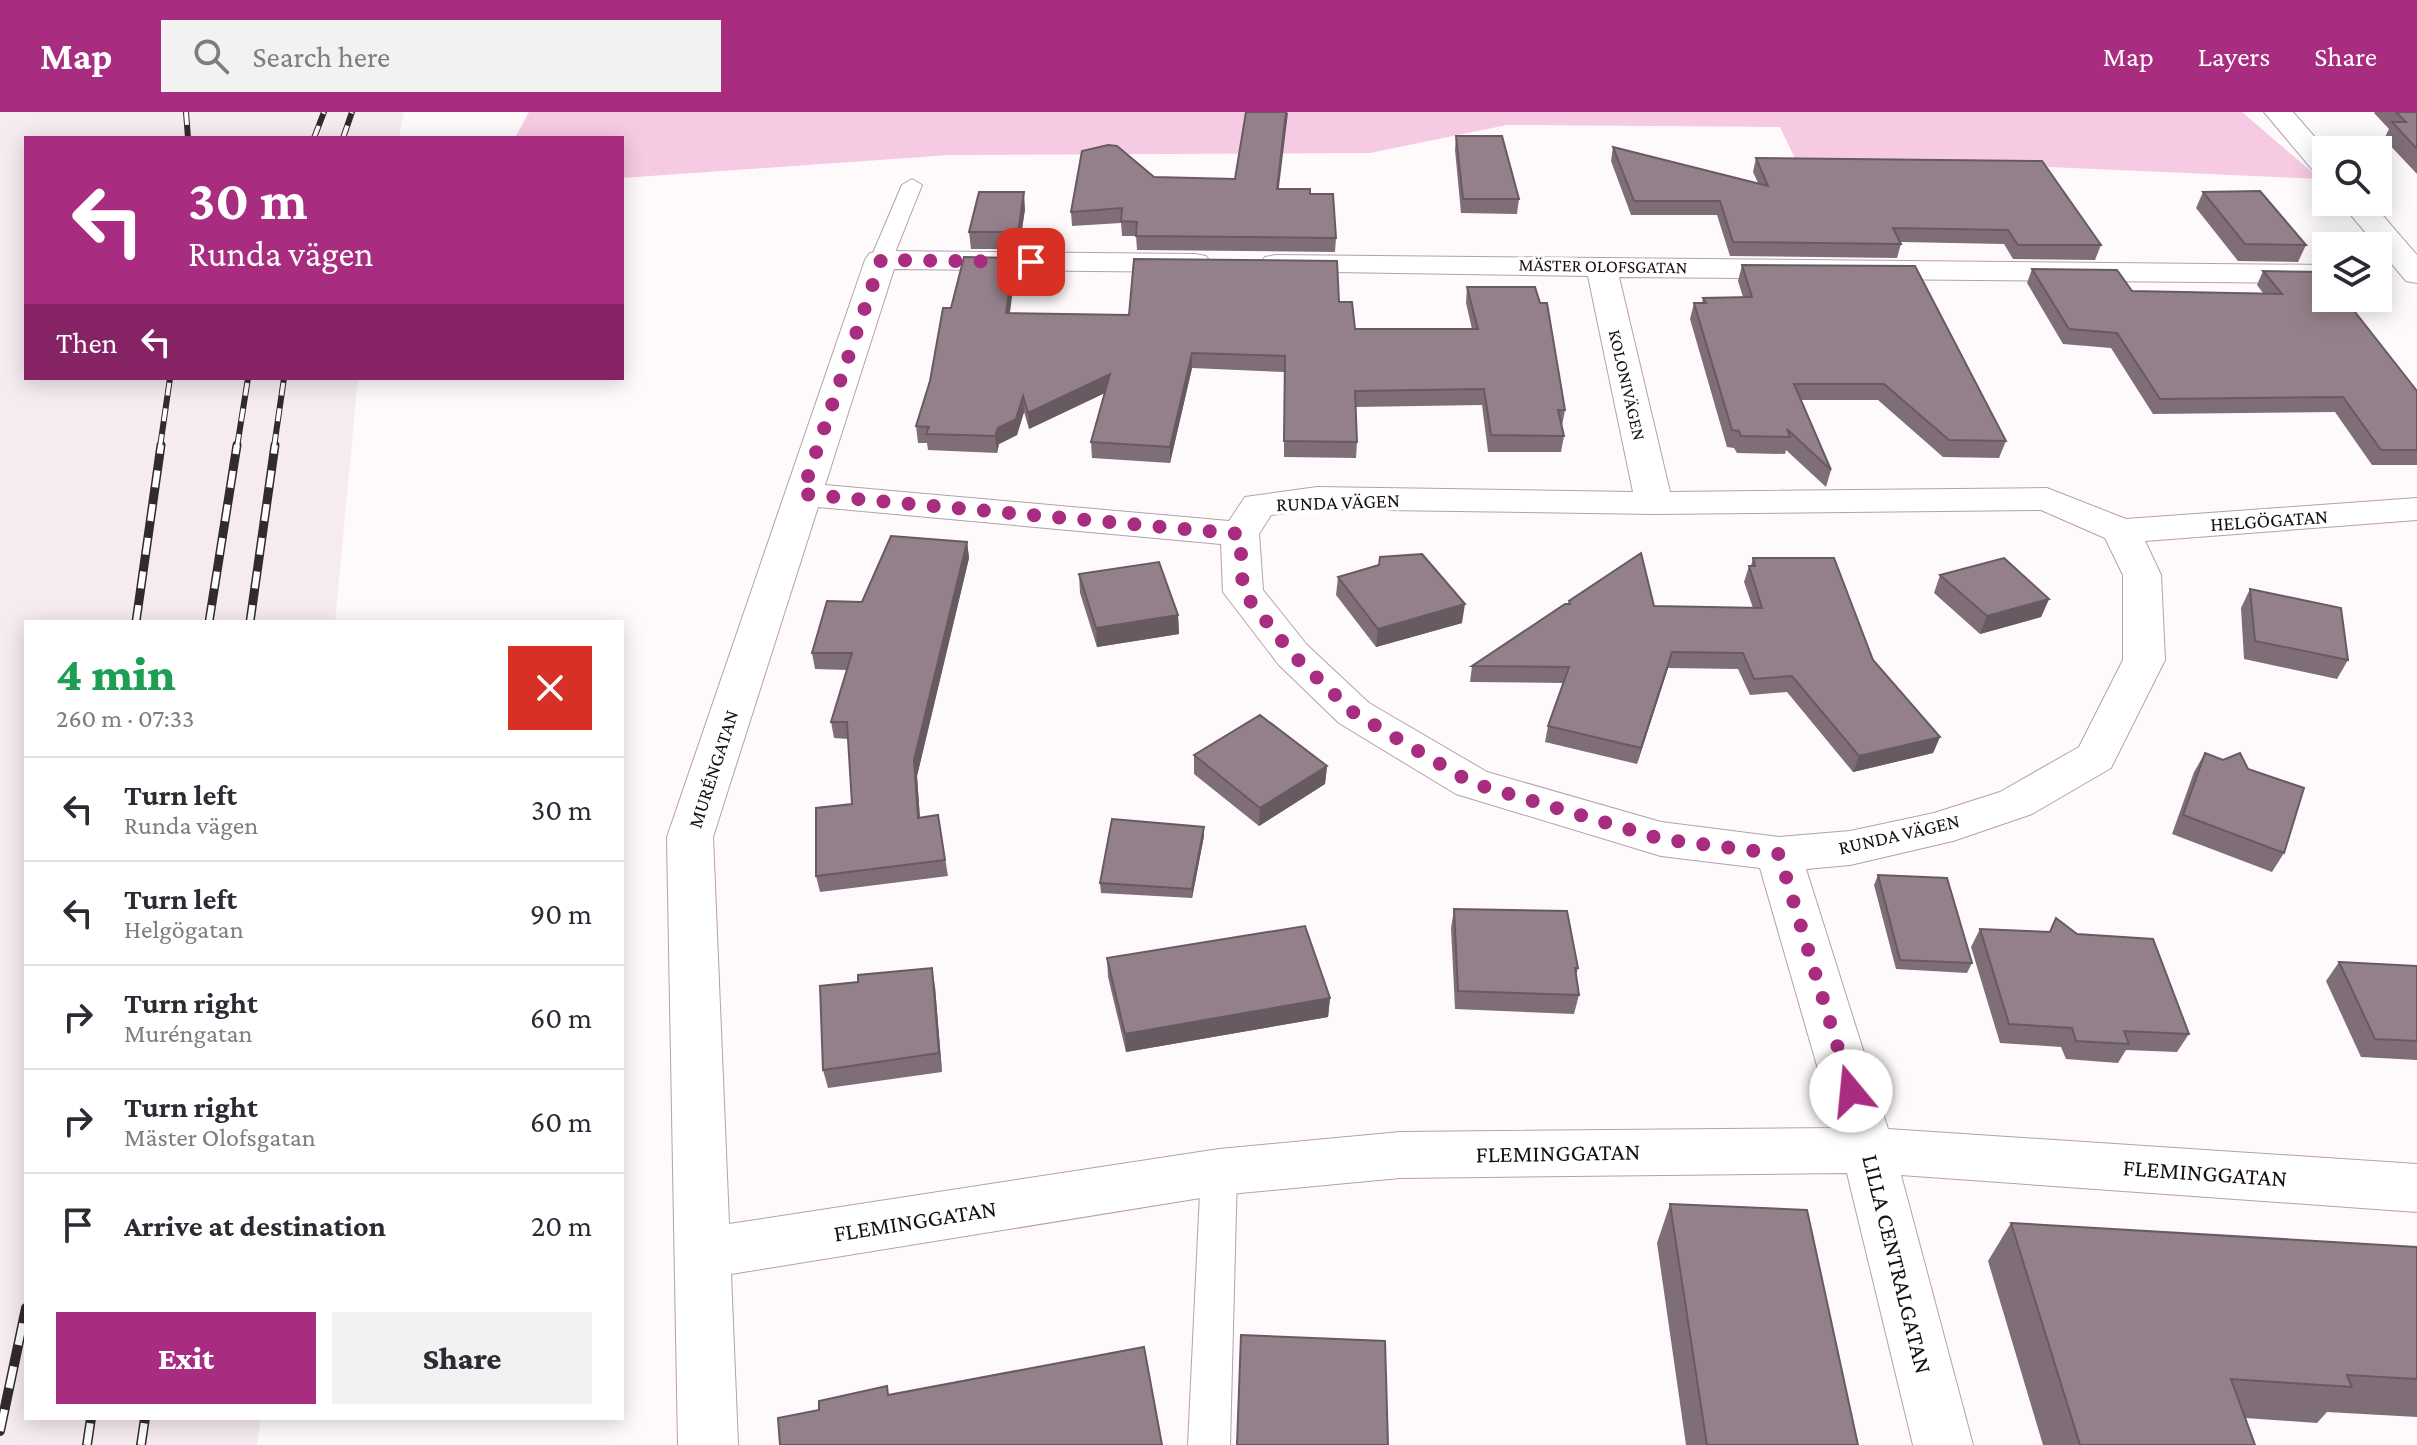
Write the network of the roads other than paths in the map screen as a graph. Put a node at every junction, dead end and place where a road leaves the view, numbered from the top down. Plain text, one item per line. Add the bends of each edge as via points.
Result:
1 (2278, 112) edge
2 (2312, 152) edge
3 (912, 185) dead end
4 (2367, 216) edge
5 (881, 260) junction
6 (1221, 263) edge
7 (1253, 264) edge
8 (1601, 266) junction
9 (2312, 274) edge
10 (2392, 275) edge
11 (2417, 275) edge
12 (802, 494) junction
13 (1654, 503) junction
14 (2417, 509) edge
15 (2121, 531) junction
16 (1240, 534) junction
17 (1779, 854) junction
18 (1868, 1150) junction
19 (1219, 1172) junction
20 (2417, 1188) edge
21 (705, 1253) junction
22 (708, 1445) edge
23 (1209, 1445) edge
24 (1943, 1445) edge

1 - 2 street
3 - 5 lane
4 - 11 street
5 - 6 street
5 - 12 street, MURÉNGATAN
7 - 8 street, MÄSTER OLOFSGATAN
8 - 9 street, MÄSTER OLOFSGATAN
8 - 13 street, KOLONIVÄGEN
10 - 11 street
12 - 16 street
12 - 21 street, MURÉNGATAN via 690,837
13 - 15 street, RUNDA VÄGEN via 2047,499
13 - 16 street, RUNDA VÄGEN via 1317,498 1258,505
14 - 15 street, HELGÖGATAN
15 - 17 street, RUNDA VÄGEN via 2142,575 2144,660 2096,757 2016,803 1937,829 1850,848
16 - 17 street, RUNDA VÄGEN via 1243,592 1293,655 1354,713 1472,783 1661,839
17 - 18 street, LILLA CENTRALGATAN
18 - 19 street, FLEMINGGATAN via 1400,1155
18 - 20 street, FLEMINGGATAN
18 - 24 street, LILLA CENTRALGATAN
19 - 21 street, FLEMINGGATAN
19 - 23 lane
21 - 22 street, MURÉNGATAN

